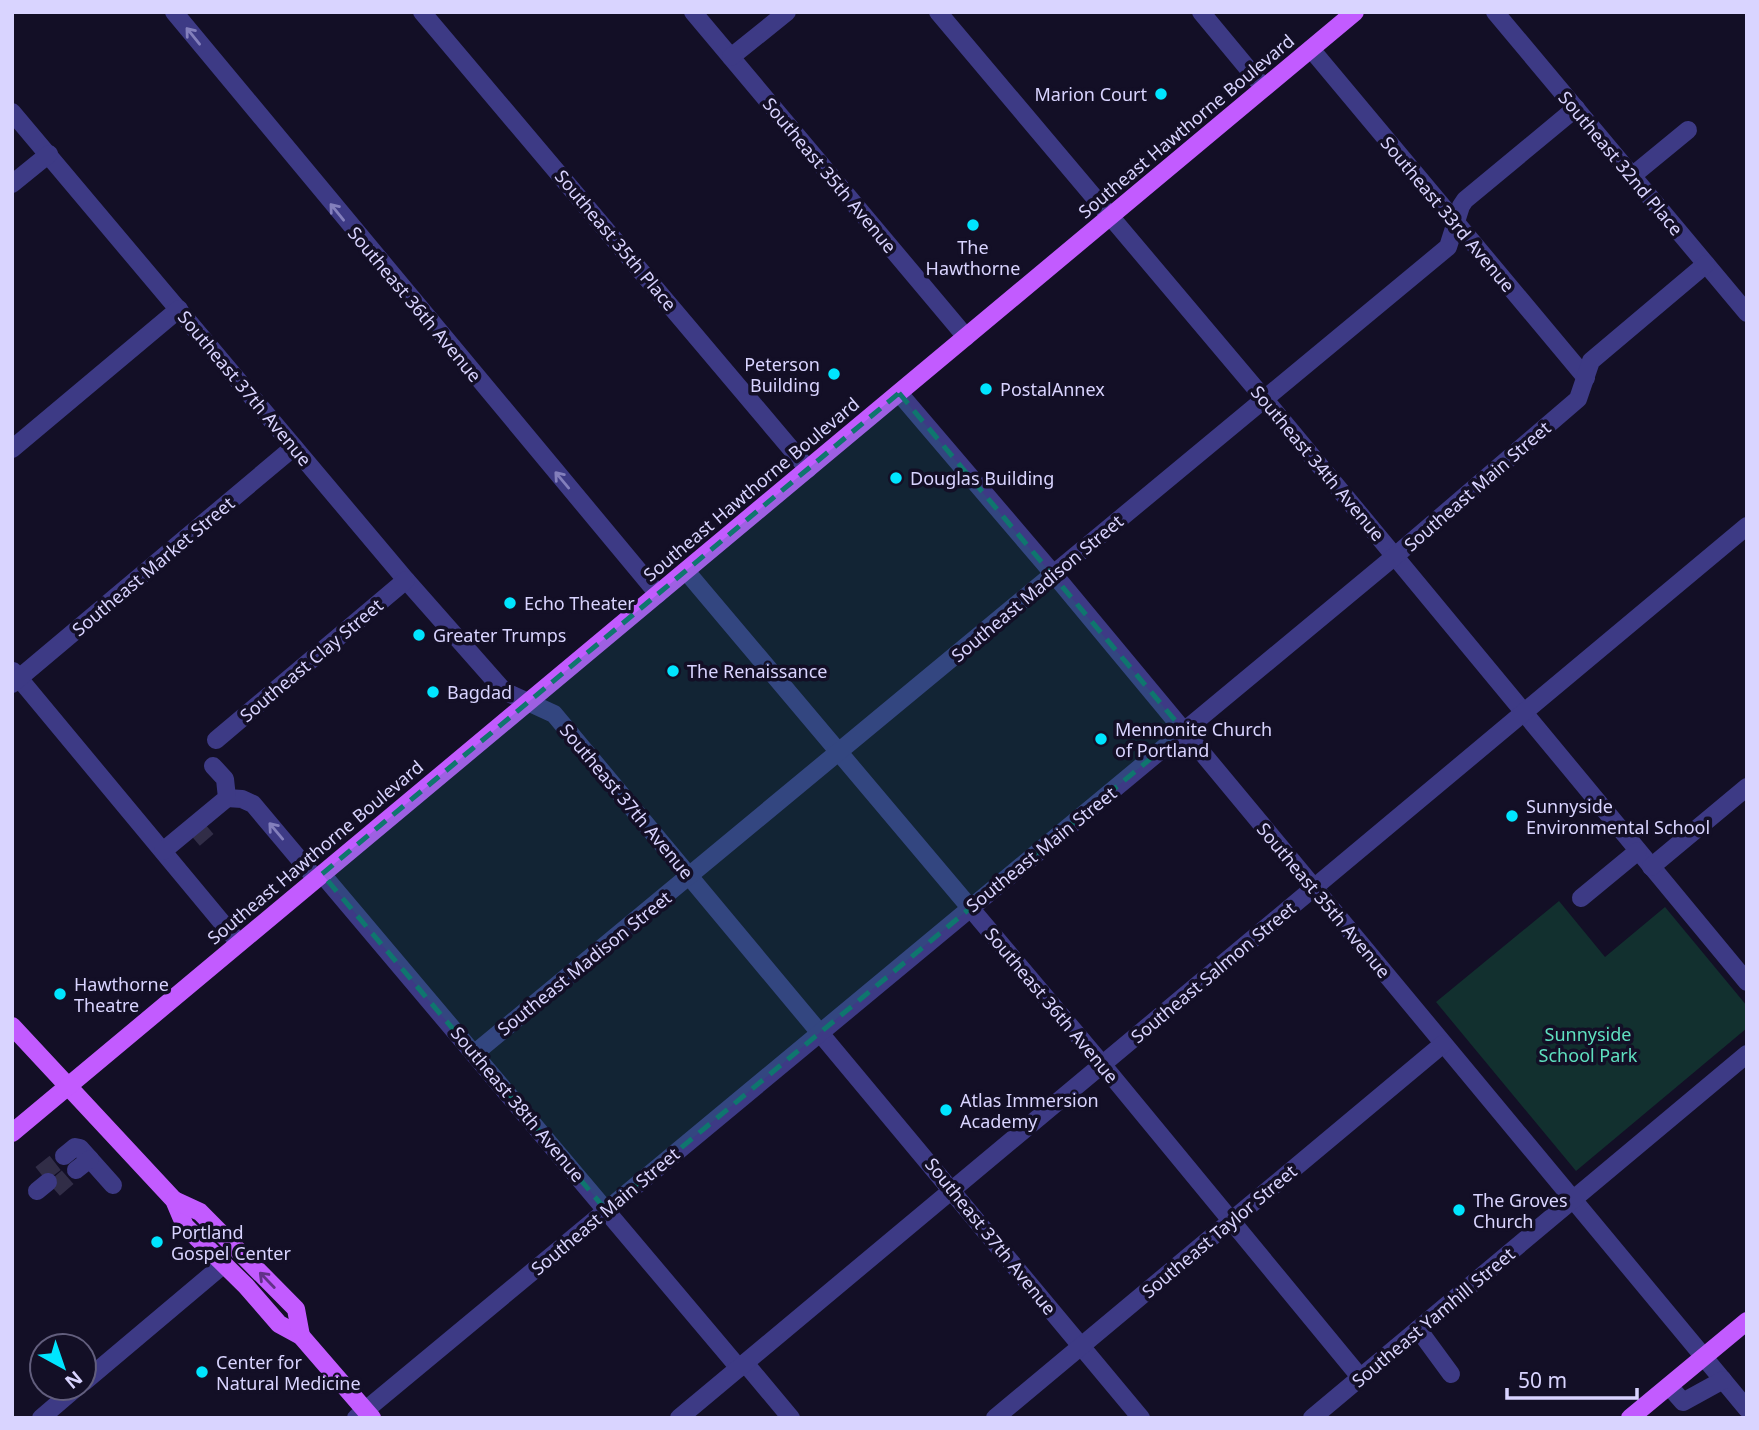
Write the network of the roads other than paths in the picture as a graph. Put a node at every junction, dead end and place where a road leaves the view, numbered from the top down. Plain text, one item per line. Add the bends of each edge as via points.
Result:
1 (174, 12) edge
2 (422, 12) edge
3 (694, 12) edge
4 (787, 12) edge
5 (938, 12) edge
6 (1201, 12) edge
7 (1355, 12) edge
8 (1495, 12) edge
9 (1311, 49) junction
10 (731, 57) junction
11 (1264, 88) junction
12 (1576, 107) junction
13 (12, 112) edge
14 (1688, 130) dead end
15 (49, 154) junction
16 (1632, 176) junction
17 (12, 184) edge
18 (1111, 217) junction
19 (1455, 223) junction
20 (1706, 264) junction
21 (179, 309) junction
22 (1747, 313) edge
23 (966, 337) junction
24 (1586, 378) junction
25 (899, 393) junction
26 (1265, 399) junction
27 (294, 447) junction
28 (12, 449) edge
29 (808, 469) junction
30 (1743, 537) edge
31 (1395, 556) junction
32 (686, 571) junction
33 (1054, 574) junction
34 (406, 580) junction
35 (658, 594) junction
36 (15, 677) edge
37 (528, 703) junction
38 (1523, 713) junction
39 (1184, 732) junction
40 (216, 740) dead end
41 (841, 752) junction
42 (213, 766) dead end
43 (1747, 787) edge
44 (235, 798) junction
45 (1638, 851) junction
46 (166, 855) junction
47 (1651, 867) junction
48 (319, 877) junction
49 (689, 877) junction
50 (1313, 888) junction
51 (1581, 898) dead end
52 (970, 908) junction
53 (239, 943) junction
54 (1747, 982) edge
55 (12, 1026) edge
56 (820, 1032) junction
57 (1443, 1044) junction
58 (475, 1053) junction
59 (1747, 1054) edge
60 (1102, 1064) junction
61 (68, 1086) junction
62 (12, 1133) edge
63 (77, 1160) dead end
64 (113, 1185) dead end
65 (953, 1189) junction
66 (174, 1200) junction
67 (1573, 1200) junction
68 (606, 1210) junction
69 (1231, 1221) junction
70 (223, 1264) junction
71 (1747, 1321) edge
72 (1418, 1329) junction
73 (302, 1336) junction
74 (1081, 1346) junction
75 (1704, 1357) junction
76 (742, 1366) junction
77 (98, 1369) edge
78 (1451, 1374) dead end
79 (1360, 1377) junction
80 (1723, 1380) junction
81 (1669, 1386) junction
82 (60, 1402) edge
83 (1747, 1409) edge
84 (365, 1415) edge
85 (41, 1418) edge
86 (679, 1418) edge
87 (791, 1418) edge
88 (995, 1418) edge
89 (1141, 1418) edge
90 (1312, 1418) edge
91 (1630, 1418) edge

35 -> 1 street, Southeast 36th Avenue
2 - 29 street, Southeast 35th Place
3 - 10 street, Southeast 35th Avenue
4 - 10 street
5 - 18 street, Southeast 34th Avenue
6 - 11 street
7 - 9 main road, Southeast Hawthorne Boulevard
8 - 12 street, Southeast 32nd Place
9 - 11 main road, Southeast Hawthorne Boulevard
9 - 19 street, Southeast 33rd Avenue
10 - 23 street, Southeast 35th Avenue
11 - 18 main road, Southeast Hawthorne Boulevard
12 - 16 street, Southeast 32nd Place
12 - 19 street, Southeast Madison Street via 1465,200
13 - 15 street, Southeast 37th Avenue
14 - 16 street
15 - 17 street
15 - 21 street, Southeast 37th Avenue
16 - 20 street, Southeast 32nd Place
18 - 23 main road, Southeast Hawthorne Boulevard
18 - 26 street, Southeast 34th Avenue
19 - 24 street, Southeast 33rd Avenue
19 - 26 street, Southeast Madison Street via 1448,247
20 - 22 street, Southeast 32nd Place
20 - 24 street, Southeast Main Street via 1591,361
21 - 27 street, Southeast 37th Avenue
21 - 28 street
23 - 25 main road, Southeast Hawthorne Boulevard
24 - 31 street, Southeast Main Street via 1578,399
25 - 29 main road, Southeast Hawthorne Boulevard
25 - 33 street, Southeast 35th Avenue
26 - 31 street, Southeast 34th Avenue
26 - 33 street, Southeast Madison Street
27 - 34 street, Southeast 37th Avenue
27 - 36 street, Southeast Market Street
29 - 32 main road, Southeast Hawthorne Boulevard
30 - 38 street, Southeast Salmon Street
31 - 38 street, Southeast 34th Avenue
31 - 39 street, Southeast Main Street
32 - 35 main road, Southeast Hawthorne Boulevard
32 - 41 street, Southeast 36th Avenue
33 - 39 street, Southeast 35th Avenue
33 - 41 street, Southeast Madison Street
34 - 37 street, Southeast 37th Avenue via 504,691
34 - 40 street, Southeast Clay Street
35 - 37 main road, Southeast Hawthorne Boulevard
36 - 46 street
37 - 48 main road, Southeast Hawthorne Boulevard
37 - 49 street, Southeast 37th Avenue via 554,714
38 - 45 street, Southeast 34th Avenue
38 - 50 street, Southeast Salmon Street
39 - 50 street, Southeast 35th Avenue
39 - 52 street, Southeast Main Street
41 - 49 street, Southeast Madison Street
41 - 52 street, Southeast 36th Avenue
42 - 44 street
43 - 47 street
44 - 46 street
44 - 46 street via 201,833
48 -> 44 street, Southeast 38th Avenue via 253,804
45 - 47 street, Southeast 34th Avenue
45 - 51 street
46 - 53 street
47 - 54 street, Southeast 34th Avenue
48 - 53 main road, Southeast Hawthorne Boulevard
48 - 58 street, Southeast 38th Avenue
49 - 56 street, Southeast 37th Avenue
49 - 58 street, Southeast Madison Street
50 - 57 street, Southeast 35th Avenue
50 - 60 street, Southeast Salmon Street
52 - 56 street, Southeast Main Street
52 - 60 street, Southeast 36th Avenue
53 - 61 main road, Southeast Hawthorne Boulevard
55 - 61 main road
56 - 65 street, Southeast 37th Avenue
56 - 68 street, Southeast Main Street
57 - 67 street, Southeast 35th Avenue
57 - 69 street, Southeast Taylor Street
58 - 68 street, Southeast 38th Avenue
59 - 67 street, Southeast Yamhill Street
60 - 65 street, Southeast Salmon Street
60 - 69 street, Southeast 36th Avenue
61 - 62 main road, Southeast Hawthorne Boulevard
61 - 66 main road
63 - 64 street
65 - 74 street, Southeast 37th Avenue
65 - 76 street, Southeast Salmon Street
66 - 70 main road via 185,1226
73 -> 66 main road via 296,1309 200,1212
67 - 72 street, Southeast Yamhill Street
67 - 75 street, Southeast 35th Avenue
68 - 76 street, Southeast 38th Avenue
68 - 84 street, Southeast Main Street
69 - 74 street, Southeast Taylor Street
69 - 79 street, Southeast 36th Avenue
70 - 73 main road via 279,1324
70 - 77 street
71 - 75 main road
72 - 78 street
72 - 79 street, Southeast Yamhill Street
73 - 84 main road
74 - 88 street, Southeast Taylor Street
74 - 89 street, Southeast 37th Avenue
75 - 80 street, Southeast 35th Avenue
75 - 81 main road
76 - 86 street, Southeast Salmon Street
76 - 87 street, Southeast 38th Avenue
79 - 90 street, Southeast Yamhill Street
80 - 81 street via 1683,1402
80 - 83 street, Southeast 35th Avenue
81 - 91 main road
82 - 85 street

